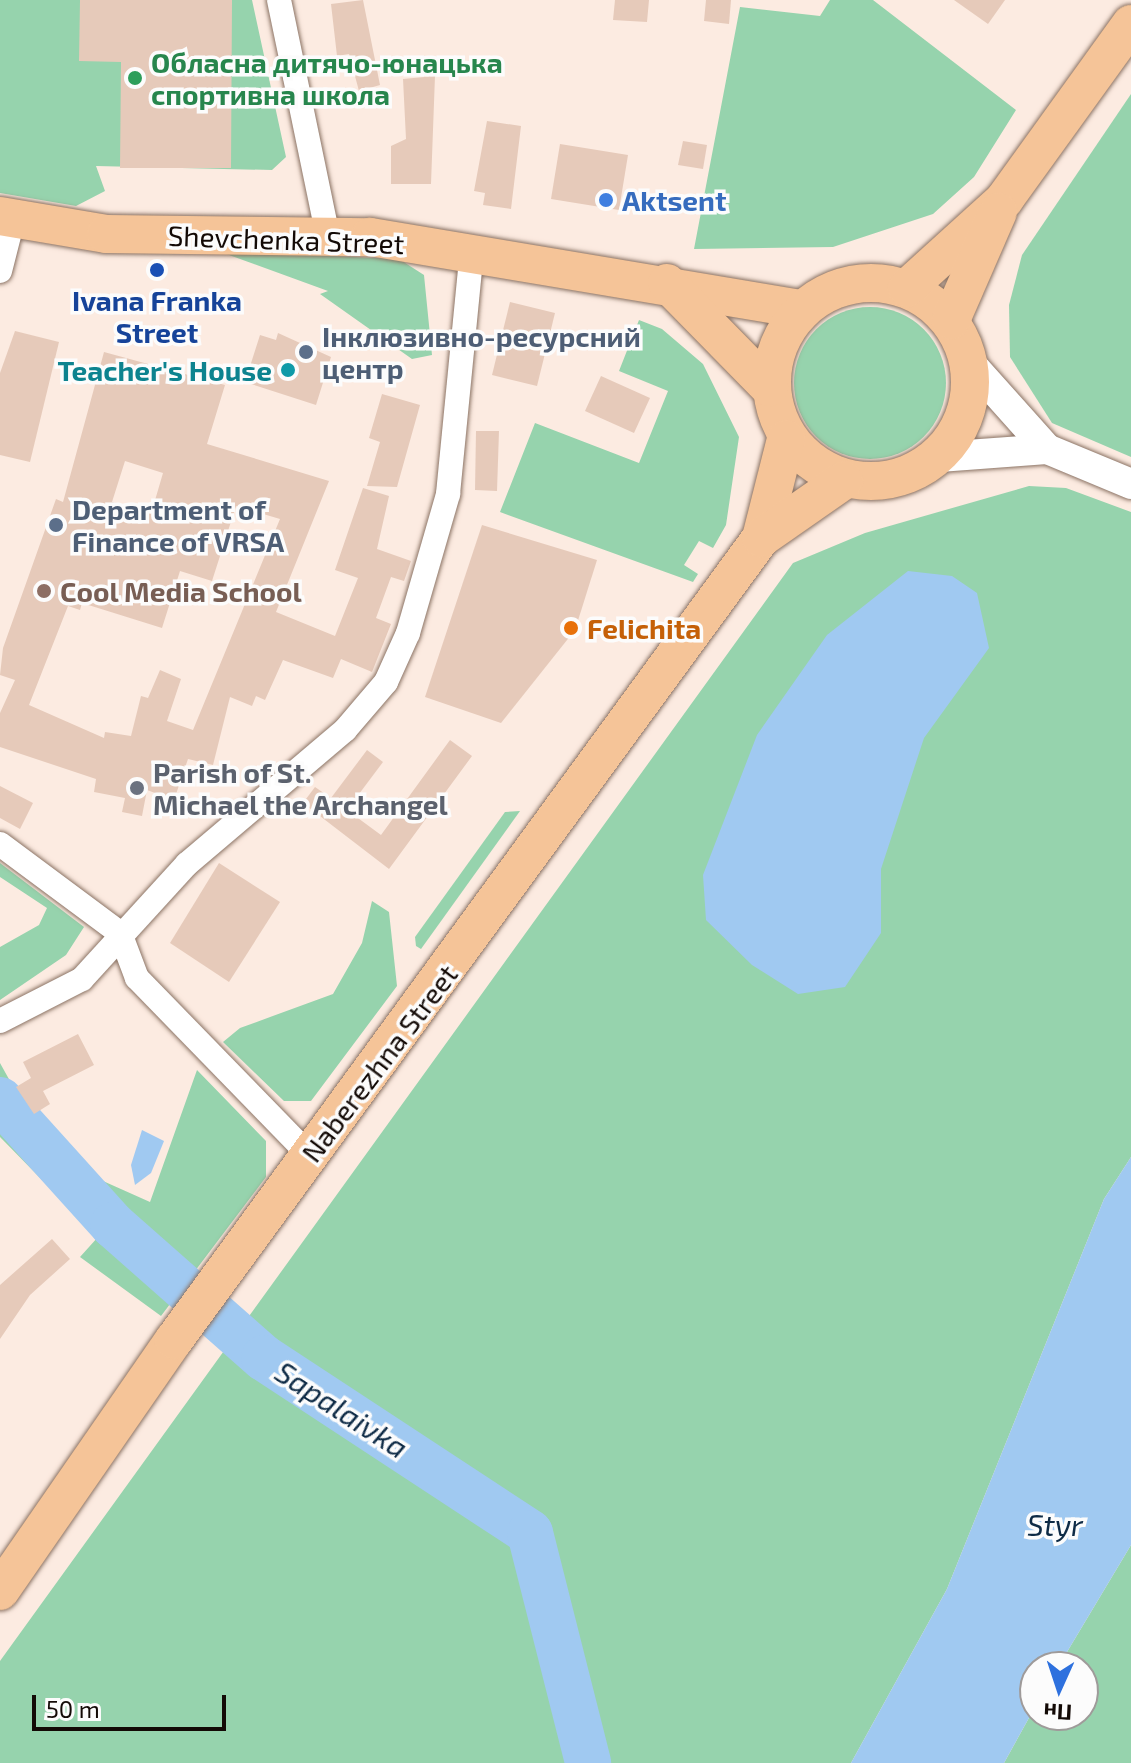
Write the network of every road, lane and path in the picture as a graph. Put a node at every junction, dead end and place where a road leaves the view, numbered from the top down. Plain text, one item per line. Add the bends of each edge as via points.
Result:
1 (279, 0) edge
2 (1131, 24) edge
3 (1004, 200) junction
4 (7, 218) edge
5 (328, 236) junction
6 (472, 250) junction
7 (0, 271) edge
8 (667, 283) junction
9 (907, 288) junction
10 (801, 309) junction
11 (951, 320) junction
12 (971, 364) junction
13 (769, 387) junction
14 (786, 439) junction
15 (1047, 449) junction
16 (939, 457) junction
17 (844, 480) junction
18 (1131, 484) edge
19 (761, 538) junction
20 (0, 844) edge
21 (120, 933) junction
22 (0, 1021) edge
23 (309, 1155) junction
24 (0, 1591) edge

1 - 5 street
2 - 3 main road
3 - 9 main road
3 - 11 main road
4 - 5 main road, Shevchenka Street via 106,234
4 - 7 street
5 - 6 main road, Shevchenka Street
6 - 8 main road, Shevchenka Street
6 - 21 street via 448,494 408,633 386,682 345,730 225,827
8 - 10 main road, Shevchenka Street
8 - 13 main road
9 - 10 main road via 851,283
9 - 11 main road
10 - 13 main road via 777,344
11 - 12 main road
12 - 15 street
12 - 16 main road via 967,415
13 - 14 main road
14 - 17 main road via 811,464
14 - 19 main road, Naberezhna Street
15 - 16 street
15 - 18 street
16 - 17 main road via 895,480
17 - 19 main road, Naberezhna Street
19 - 23 main road, Naberezhna Street
20 - 21 street
21 - 22 street via 82,979
21 - 23 street via 137,978
23 - 24 main road, Naberezhna Street

